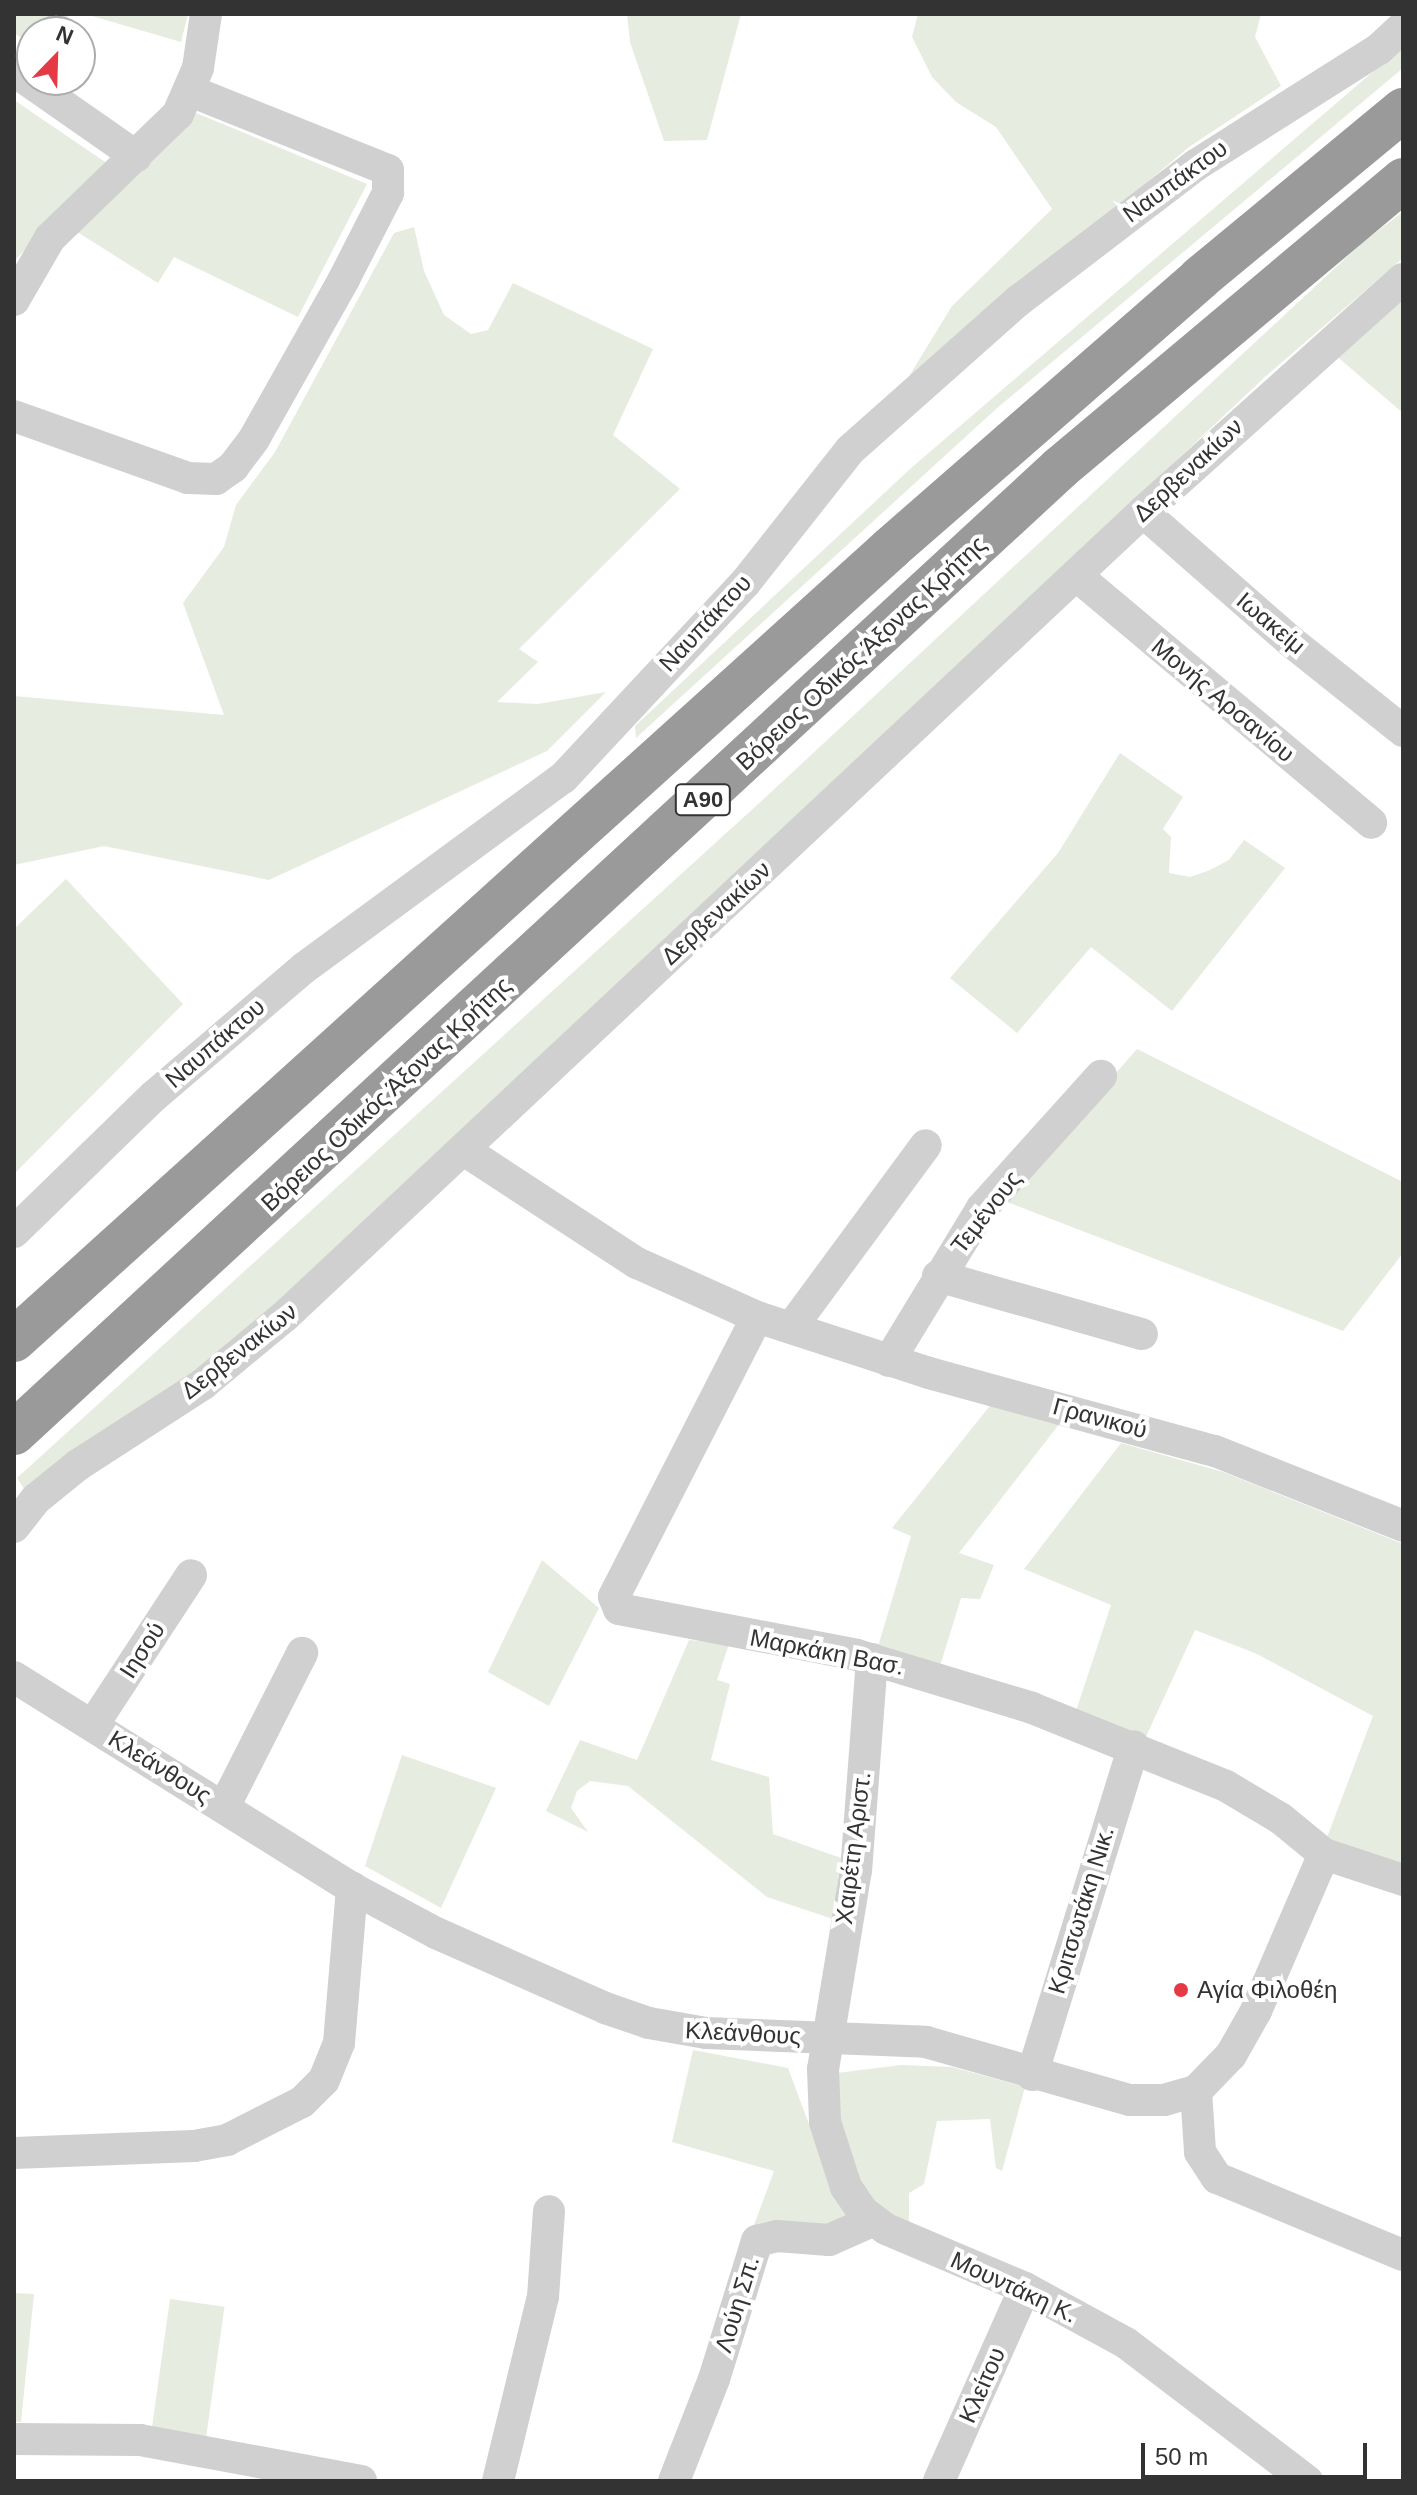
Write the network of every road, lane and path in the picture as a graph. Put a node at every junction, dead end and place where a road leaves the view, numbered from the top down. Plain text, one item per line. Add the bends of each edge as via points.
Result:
1 (206, 14) edge
2 (1403, 27) edge
3 (14, 71) edge
4 (190, 91) junction
5 (1403, 110) edge
6 (136, 156) junction
7 (1403, 180) edge
8 (1403, 279) edge
9 (14, 300) edge
10 (14, 416) edge
11 (1143, 512) junction
12 (1077, 576) junction
13 (1403, 731) edge
14 (1371, 823) dead end
15 (1101, 1076) dead end
16 (926, 1145) dead end
17 (464, 1150) junction
18 (14, 1232) edge
19 (938, 1276) junction
20 (757, 1317) junction
21 (791, 1328) junction
22 (1142, 1334) dead end
23 (14, 1340) edge
24 (889, 1361) junction
25 (14, 1433) edge
26 (1403, 1526) edge
27 (14, 1527) edge
28 (191, 1575) dead end
29 (302, 1653) dead end
30 (872, 1659) junction
31 (14, 1677) edge
32 (93, 1725) junction
33 (1134, 1746) junction
34 (224, 1807) junction
35 (1324, 1854) junction
36 (1403, 1880) edge
37 (352, 1888) junction
38 (828, 2037) junction
39 (1032, 2075) junction
40 (1196, 2091) junction
41 (14, 2153) edge
42 (549, 2211) dead end
43 (872, 2221) junction
44 (1403, 2255) edge
45 (1025, 2288) junction
46 (14, 2439) edge
47 (361, 2481) edge
48 (498, 2481) edge
49 (674, 2481) edge
50 (939, 2481) edge
51 (1307, 2481) edge

1 - 4 street
2 - 18 street, Ναυπάκτου via 1379,49 1196,165 1018,301 850,450 745,583 563,778 304,968 154,1096
3 - 6 street
4 - 6 street via 178,114
4 - 10 street via 388,170 388,193 344,279 254,439 233,467 216,479 188,478
5 - 23 highway, Α90 via 1200,278 891,548
6 - 9 street via 50,238
7 - 25 highway, Βόρειος Οδικός Άξονας Κρήτης / Α90 via 1060,468
8 - 11 street, Δερβενακίων
11 - 12 street, Δερβενακίων
11 - 13 street, Ιωακείμ
12 - 14 street, Μονής Αρσανίου
12 - 17 street, Δερβενακίων
15 - 19 street, Τεμένους via 982,1208
16 - 21 street
17 - 20 street, Γρανικού via 637,1263
17 - 27 street, Δερβενακίων via 259,1339 203,1384 78,1465 36,1499
19 - 22 street
19 - 24 street, Τεμένους
20 - 21 street, Γρανικού
20 - 30 street, Μαρκάκη Βασ. via 614,1603 619,1609 725,1633
21 - 24 street, Γρανικού
24 - 26 street, Γρανικού via 1215,1451
28 - 32 street, Ιησού
29 - 34 street
30 - 33 street, Μαρκάκη Βασ. via 992,1694
30 - 38 street, Χαιρέτη Αριστ. via 856,1870
31 - 32 street, Κλεάνθους
32 - 34 street, Κλεάνθους
33 - 35 street, Μαρκάκη Βασ. via 1245,1796
33 - 39 street, Κριτσωτάκη Νικ.
34 - 37 street, Κλεάνθους
35 - 36 street
35 - 40 street via 1243,2035 1219,2070
37 - 38 street, Κλεάνθους via 554,1987 649,2023 706,2033
37 - 41 street via 339,2043 324,2080 302,2102 227,2140 194,2146
38 - 39 street, Κλεάνθους via 926,2042
38 - 43 street via 825,2122 842,2178
39 - 40 street, Κλεάνθους via 1130,2100 1164,2100
40 - 44 street via 1200,2152 1217,2178
42 - 48 street via 543,2297
43 - 45 street, Μουντάκη Κ.
43 - 49 street, Λούη Σπ. via 829,2240 777,2236 757,2241 714,2379
45 - 50 street, Κλείτου
45 - 51 street, Μουντάκη Κ. via 1153,2361
46 - 47 street via 140,2440

